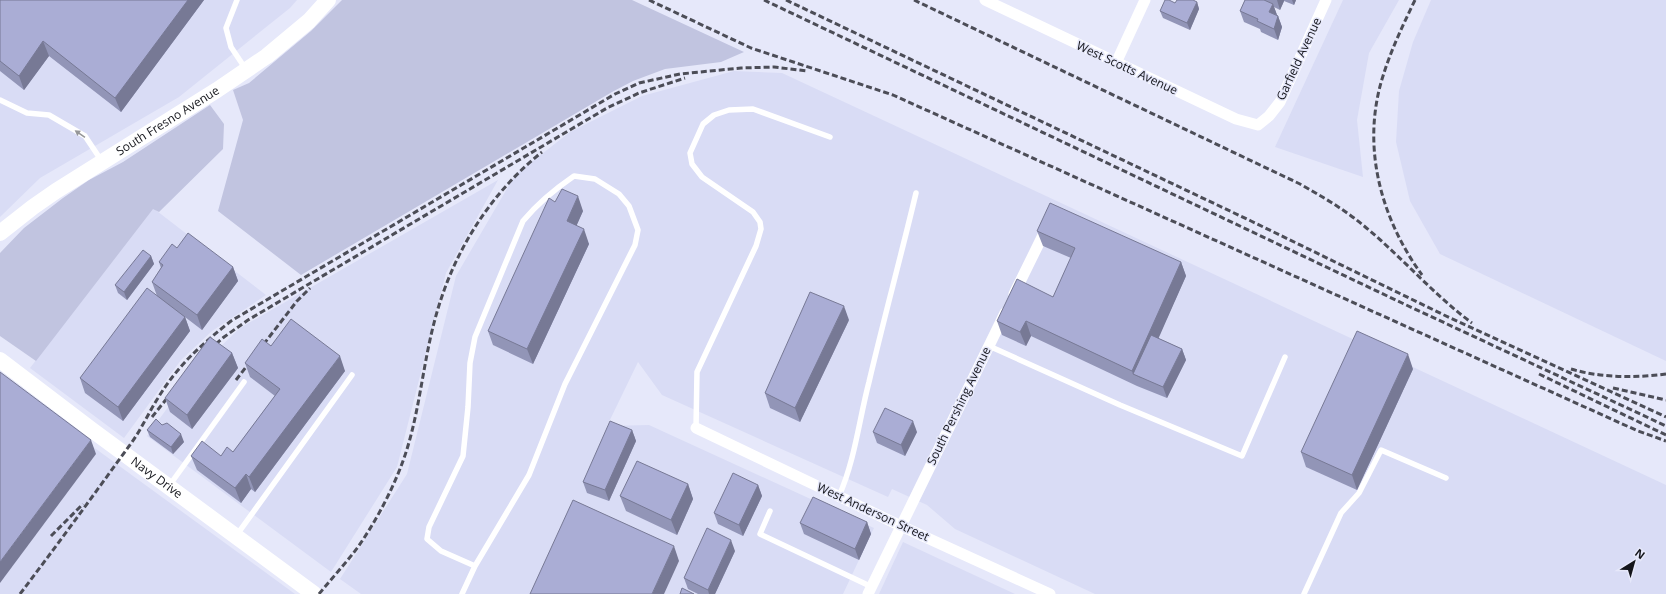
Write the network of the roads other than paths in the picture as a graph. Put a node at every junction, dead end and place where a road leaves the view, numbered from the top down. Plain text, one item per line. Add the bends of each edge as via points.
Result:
1 (238, 0) edge
2 (328, 0) edge
3 (985, 0) edge
4 (1145, 0) edge
5 (1326, 0) edge
6 (1116, 63) junction
7 (247, 70) junction
8 (0, 100) edge
9 (1269, 116) joint
10 (830, 137) dead end
11 (103, 162) junction
12 (916, 192) dead end
13 (1050, 219) edge
14 (0, 233) edge
15 (989, 346) junction
16 (1285, 357) dead end
17 (0, 360) edge
18 (352, 375) dead end
19 (244, 382) dead end
20 (696, 428) joint
21 (1446, 478) dead end
22 (169, 486) junction
23 (839, 496) junction
24 (770, 511) dead end
25 (901, 526) junction
26 (236, 536) junction
27 (475, 566) junction
28 (870, 590) edge
29 (314, 594) edge
30 (462, 594) edge
31 (1050, 594) edge
32 (1304, 594) edge

1 - 7 lane via 226,28 231,47
2 - 7 street, South Fresno Avenue via 309,21
3 - 6 street, West Scotts Avenue
4 - 6 street
5 - 9 street, Garfield Avenue via 1286,90
6 - 9 street, West Scotts Avenue via 1236,119 1258,125
7 - 11 street, South Fresno Avenue
11 -> 8 lane via 85,136 49,114 27,113
10 - 20 lane via 753,109 730,110 714,115 703,124 690,153 692,164 702,177 753,212 760,222 761,230 756,246 697,372
11 - 14 street, South Fresno Avenue via 33,207
12 - 23 lane via 868,383 855,449
13 - 15 street, South Pershing Avenue
15 - 16 lane via 1242,456
15 - 25 street, South Pershing Avenue
17 - 22 street, Navy Drive
18 - 26 lane
19 - 22 lane
20 - 23 street, West Anderson Street
21 - 32 lane via 1380,450 1359,493 1341,512
22 - 26 street, Navy Drive
23 - 25 street, West Anderson Street
24 - 28 lane via 760,534
25 - 28 street, South Pershing Avenue
25 - 31 street, West Anderson Street
26 - 29 street, Navy Drive
27 - 27 lane via 529,475 565,384 635,245 638,230 629,206 619,194 594,180 574,176 534,206 523,220 475,337 470,363 463,456 429,527 427,539 441,551
27 - 30 lane

